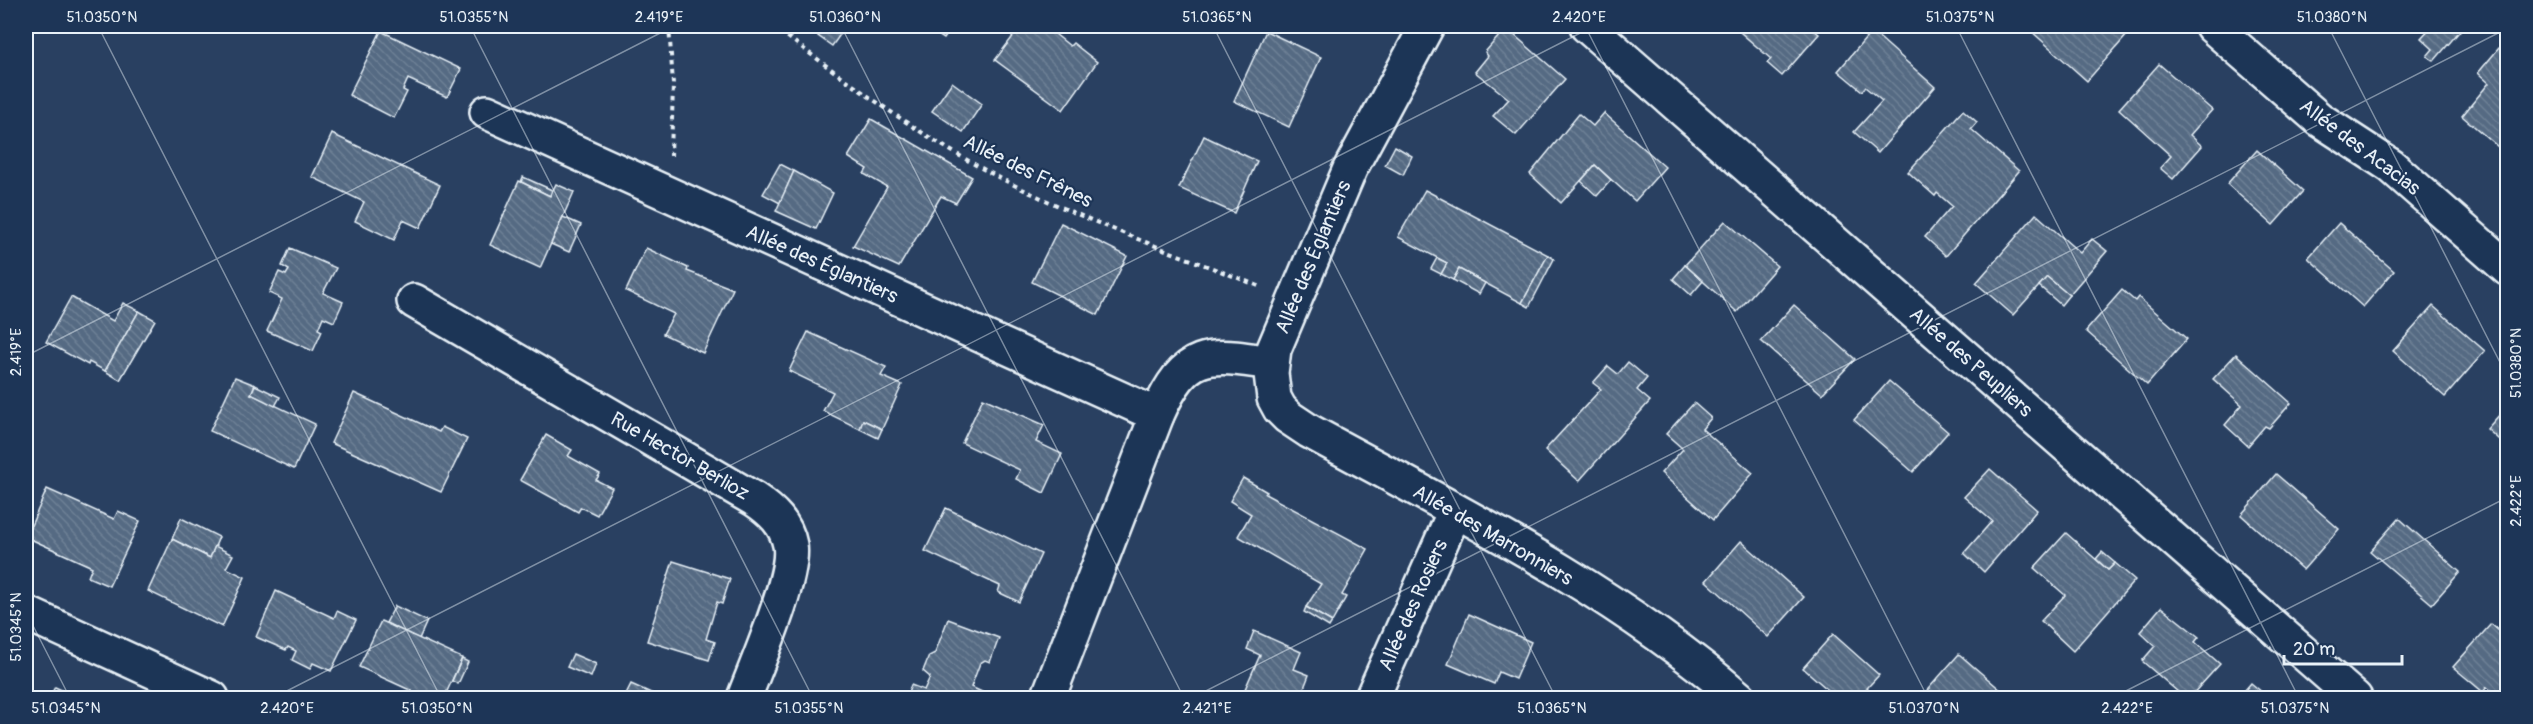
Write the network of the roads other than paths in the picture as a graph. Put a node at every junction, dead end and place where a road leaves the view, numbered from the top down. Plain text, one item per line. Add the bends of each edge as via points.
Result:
1 (1427, 26) edge
2 (1587, 26) edge
3 (2212, 26) edge
4 (487, 112) dead end
5 (2508, 269) edge
6 (414, 301) dead end
7 (1271, 363) junction
8 (1157, 415) junction
9 (1455, 511) junction
10 (26, 613) edge
11 (212, 699) edge
12 (744, 699) edge
13 (1048, 699) edge
14 (1372, 699) edge
15 (1739, 699) edge
16 (2355, 699) edge

1 - 7 street, Allée des Églantiers via 1350,169
2 - 16 street, Allée des Peupliers
3 - 5 street, Allée des Acacias via 2319,119 2391,166
4 - 8 street, Allée des Églantiers
6 - 12 street, Rue Hector Berlioz via 775,515 790,544 789,569
7 - 8 street via 1207,357 1172,384
7 - 9 street, Allée des Marronniers via 1274,398 1288,417
8 - 13 street
9 - 14 street, Allée des Rosiers
9 - 15 street, Allée des Marronniers via 1647,628
10 - 11 street

